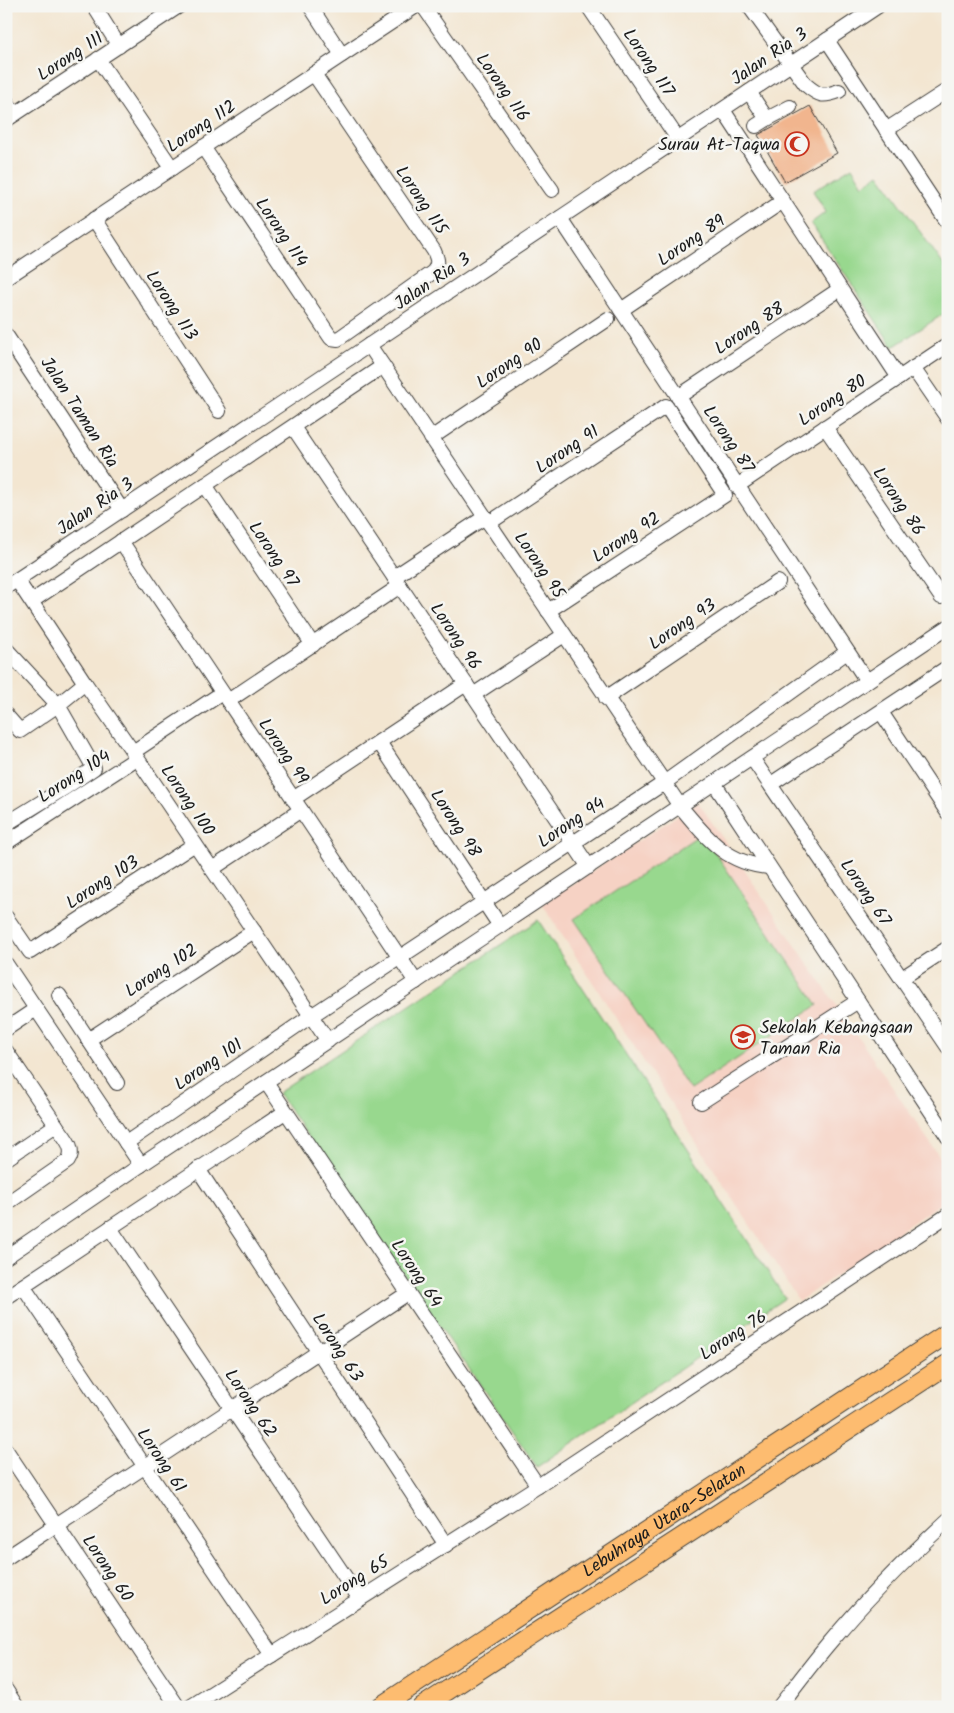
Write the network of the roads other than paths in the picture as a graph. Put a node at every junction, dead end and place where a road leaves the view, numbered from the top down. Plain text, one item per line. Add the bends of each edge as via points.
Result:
1 (94, 6) edge
2 (179, 6) edge
3 (310, 6) edge
4 (416, 6) edge
5 (423, 6) edge
6 (588, 6) edge
7 (750, 6) edge
8 (878, 6) edge
9 (827, 40) junction
10 (119, 46) junction
11 (342, 55) junction
12 (98, 59) junction
13 (790, 64) junction
14 (314, 74) junction
15 (948, 90) edge
16 (839, 91) dead end
17 (749, 92) junction
18 (6, 101) edge
19 (790, 107) dead end
20 (723, 110) junction
21 (10, 117) edge
22 (886, 130) junction
23 (678, 140) junction
24 (203, 148) junction
25 (172, 168) junction
26 (552, 190) dead end
27 (783, 201) junction
28 (560, 218) junction
29 (94, 219) junction
30 (947, 219) edge
31 (6, 278) edge
32 (840, 289) junction
33 (621, 310) junction
34 (608, 319) dead end
35 (6, 335) edge
36 (331, 338) joint
37 (369, 345) junction
38 (948, 345) edge
39 (383, 366) junction
40 (913, 368) junction
41 (898, 378) junction
42 (678, 397) junction
43 (219, 411) dead end
44 (948, 419) edge
45 (293, 427) junction
46 (825, 427) junction
47 (431, 438) junction
48 (205, 485) junction
49 (737, 486) junction
50 (725, 495) joint
51 (122, 510) junction
52 (487, 520) junction
53 (120, 541) junction
54 (397, 582) junction
55 (778, 582) dead end
56 (12, 583) edge
57 (942, 597) dead end
58 (32, 601) junction
59 (548, 611) junction
60 (948, 627) edge
61 (564, 635) junction
62 (313, 645) junction
63 (6, 649) edge
64 (847, 652) junction
65 (948, 667) edge
66 (867, 682) junction
67 (85, 683) junction
68 (470, 690) junction
69 (225, 697) junction
70 (606, 698) junction
71 (58, 706) junction
72 (880, 712) junction
73 (6, 715) edge
74 (379, 742) junction
75 (135, 755) junction
76 (752, 758) junction
77 (664, 783) junction
78 (714, 783) junction
79 (771, 784) junction
80 (297, 805) junction
81 (680, 806) junction
82 (948, 813) edge
83 (6, 824) edge
84 (6, 843) edge
85 (573, 843) junction
86 (195, 844) junction
87 (769, 866) junction
88 (589, 867) junction
89 (212, 869) junction
90 (484, 901) junction
91 (6, 917) edge
92 (500, 926) junction
93 (254, 932) junction
94 (948, 948) edge
95 (399, 958) junction
96 (6, 964) edge
97 (902, 978) junction
98 (416, 982) junction
99 (59, 995) dead end
100 (858, 1001) junction
101 (36, 1009) junction
102 (311, 1016) junction
103 (6, 1029) edge
104 (88, 1040) junction
105 (328, 1041) junction
106 (948, 1048) edge
107 (6, 1051) edge
108 (266, 1082) junction
109 (117, 1084) dead end
110 (701, 1102) dead end
111 (286, 1112) junction
112 (56, 1124) junction
113 (948, 1137) edge
114 (126, 1142) junction
115 (6, 1159) edge
116 (141, 1165) junction
117 (198, 1169) junction
118 (6, 1204) edge
119 (948, 1215) edge
120 (110, 1228) junction
121 (6, 1257) edge
122 (22, 1286) junction
123 (408, 1293) junction
124 (6, 1297) edge
125 (948, 1333) edge
126 (319, 1352) junction
127 (948, 1364) edge
128 (232, 1409) junction
129 (6, 1450) edge
130 (145, 1468) junction
131 (538, 1486) junction
132 (948, 1520) edge
133 (57, 1526) junction
134 (446, 1545) junction
135 (6, 1558) edge
136 (360, 1599) junction
137 (272, 1655) junction
138 (6, 1690) edge
139 (17, 1707) edge
140 (178, 1707) edge
141 (190, 1707) edge
142 (380, 1707) edge
143 (422, 1707) edge
144 (779, 1707) edge

1 - 10 street
2 - 10 street, Lorong 111
3 - 11 street
4 - 11 street, Lorong 112
5 - 26 street, Lorong 116
6 - 23 street, Lorong 117
7 - 13 street
8 - 9 street, Jalan Ria 3
9 - 13 street, Jalan Ria 3
9 - 22 street
10 - 12 street, Lorong 111
11 - 14 street, Lorong 112
12 - 21 street, Lorong 111
12 - 25 street
13 - 16 street via 806,85 819,95
13 - 17 street, Jalan Ria 3
14 - 24 street, Lorong 112
14 - 36 street, Lorong 115 via 438,260 433,272 338,338
15 - 22 street
17 - 19 street via 761,122
17 - 20 street, Jalan Ria 3
18 - 21 street
20 - 23 street, Jalan Ria 3
20 - 27 street
22 - 30 street
23 - 28 street, Jalan Ria 3
24 - 25 street, Lorong 112
24 - 36 street, Lorong 114
25 - 29 street, Lorong 112
27 - 32 street
27 - 33 street, Lorong 89
28 - 33 street, Lorong 87
28 - 37 street, Jalan Ria 3
29 - 31 street, Lorong 112
29 - 43 street, Lorong 113
32 - 41 street
32 - 42 street, Lorong 88
33 - 42 street, Lorong 87
34 - 47 street, Lorong 90
35 - 51 street, Jalan Taman Ria
37 - 39 street, Lorong 95
37 - 51 street, Jalan Ria 3
38 - 40 street, Lorong 80
39 - 45 street
39 - 47 street, Lorong 95
40 - 41 street, Lorong 80
40 - 44 street
41 - 46 street, Lorong 80
42 - 49 street, Lorong 87
45 - 48 street
45 - 54 street, Lorong 96
46 - 49 street, Lorong 80
46 - 57 street, Lorong 86
47 - 52 street, Lorong 95
48 - 53 street
48 - 62 street, Lorong 97
49 - 64 street, Lorong 87
50 - 52 street, Lorong 91 via 666,406
50 - 59 street, Lorong 92
51 - 56 street, Jalan Ria 3
52 - 54 street, Lorong 91
52 - 59 street, Lorong 95
53 - 58 street
53 - 69 street, Lorong 99
54 - 62 street, Lorong 91
54 - 68 street, Lorong 96
55 - 70 street, Lorong 93
56 - 58 street, Lorong 100
58 - 67 street, Lorong 100
59 - 61 street, Lorong 95
60 - 66 street
61 - 68 street
61 - 70 street, Lorong 95
62 - 69 street, Lorong 104
63 - 71 street
64 - 66 street, Lorong 87
64 - 77 street, Lorong 94
65 - 72 street
66 - 76 street
67 - 71 street
67 - 75 street, Lorong 100
68 - 74 street
68 - 85 street, Lorong 96
69 - 75 street, Lorong 104
69 - 80 street, Lorong 99
70 - 77 street, Lorong 95
71 - 73 street via 20,731
71 - 83 street via 94,768
72 - 79 street
72 - 82 street
74 - 80 street
74 - 90 street, Lorong 98
75 - 84 street, Lorong 104
75 - 86 street, Lorong 100
76 - 78 street
76 - 79 street, Lorong 67
77 - 81 street, Lorong 95
77 - 85 street, Lorong 94
78 - 81 street
78 - 87 street
79 - 97 street, Lorong 67
80 - 89 street
80 - 95 street, Lorong 99
81 - 87 street, Lorong 95 via 711,842 725,853 740,862
81 - 88 street
85 - 88 street, Lorong 96
85 - 90 street, Lorong 94
86 - 89 street, Lorong 100
86 - 91 street, Lorong 103 via 30,952
87 - 100 street
88 - 92 street
89 - 93 street, Lorong 100
90 - 92 street, Lorong 98
90 - 95 street, Lorong 94
92 - 98 street
93 - 102 street, Lorong 100
93 - 104 street, Lorong 102
94 - 97 street
95 - 98 street, Lorong 99
95 - 102 street, Lorong 94
96 - 101 street
97 - 106 street, Lorong 67
98 - 105 street
99 - 104 street
100 - 110 street
100 - 113 street
101 - 103 street
101 - 114 street
102 - 105 street, Lorong 100
102 - 114 street, Lorong 101
104 - 109 street
105 - 108 street
107 - 112 street
108 - 111 street, Lorong 64
108 - 116 street
111 - 117 street
111 - 123 street, Lorong 64
112 - 115 street
112 - 118 street via 71,1148 68,1161
114 - 116 street
116 - 121 street
117 - 120 street
117 - 126 street, Lorong 63
119 - 131 street, Lorong 76
120 - 122 street
120 - 128 street, Lorong 62
122 - 124 street
122 - 130 street, Lorong 61
123 - 126 street
123 - 131 street, Lorong 64
125 - 142 highway, Lebuhraya Utara–Selatan
126 - 128 street
126 - 134 street, Lorong 63
127 - 143 highway, Lebuhraya Utara–Selatan
128 - 130 street
128 - 136 street, Lorong 62
129 - 133 street, Lorong 60
130 - 133 street
130 - 137 street, Lorong 61
131 - 134 street, Lorong 65
132 - 144 street via 903,1562 846,1624
133 - 135 street
133 - 140 street, Lorong 60
134 - 136 street, Lorong 65
136 - 137 street, Lorong 65
137 - 141 street, Lorong 65
138 - 139 street

